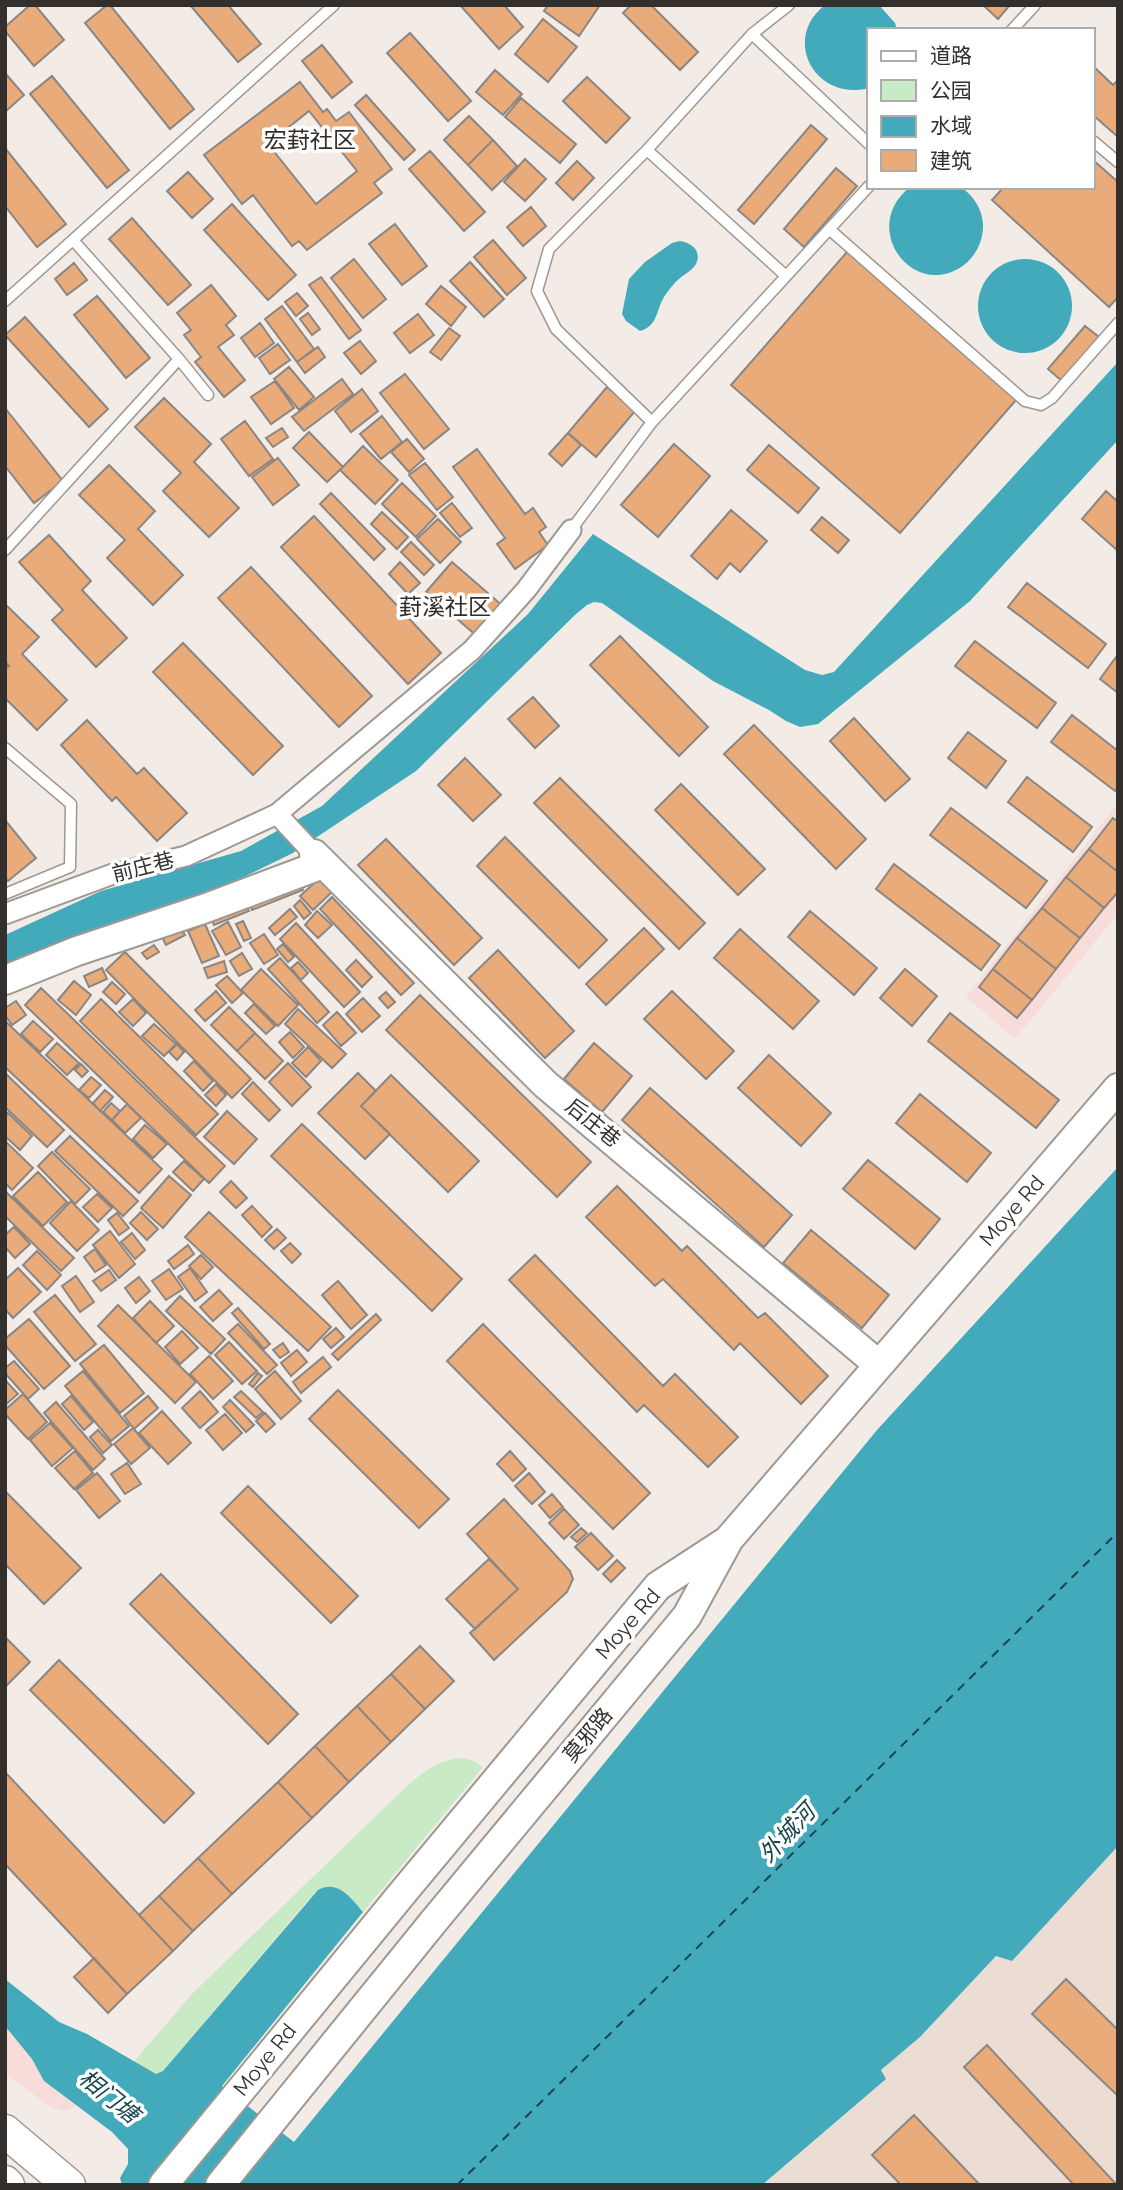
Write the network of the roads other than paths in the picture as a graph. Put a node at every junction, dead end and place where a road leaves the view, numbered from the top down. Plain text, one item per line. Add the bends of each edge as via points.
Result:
1 (334, 5) edge
2 (789, 5) edge
3 (1035, 5) edge
4 (1014, 28) edge
5 (752, 34) junction
6 (867, 142) edge
7 (1095, 143) edge
8 (647, 150) junction
9 (1118, 162) edge
10 (867, 188) edge
11 (829, 229) junction
12 (73, 240) junction
13 (786, 276) junction
14 (5, 302) edge
15 (1118, 323) edge
16 (179, 359) junction
17 (208, 395) dead end
18 (652, 422) junction
19 (571, 530) joint
20 (5, 550) edge
21 (5, 748) edge
22 (277, 814) junction
23 (318, 859) junction
24 (5, 894) edge
25 (5, 914) edge
26 (5, 980) edge
27 (1118, 1088) edge
28 (879, 1365) junction
29 (729, 1539) junction
30 (434, 1921) joint
31 (13, 2137) edge
32 (69, 2185) edge
33 (163, 2185) edge
34 (220, 2185) edge

1 - 12 lane
2 - 5 lane
3 - 4 lane
5 - 6 lane
5 - 8 lane
7 - 9 lane
8 - 13 lane
8 - 18 lane via 549,249 537,291 556,329
10 - 11 lane
11 - 13 lane
11 - 15 lane via 1026,401 1041,405 1052,398
12 - 14 lane
12 - 16 lane
13 - 18 lane
16 - 17 lane
16 - 20 lane
18 - 19 lane
19 - 22 street, 前庄巷 via 472,650
21 - 24 lane via 71,804 69,867
22 - 23 street, 后庄巷
22 - 25 street, 前庄巷 via 186,856 110,875
23 - 26 main road via 206,908
23 - 28 main road, 后庄巷 via 545,1084
27 - 28 main road, Moye Rd
28 - 29 main road, Moye Rd
29 - 30 main road, 莫邪路 via 687,1616
29 - 33 main road, Moye Rd via 658,1586
30 - 34 main road, Moye Rd
31 - 32 main road

